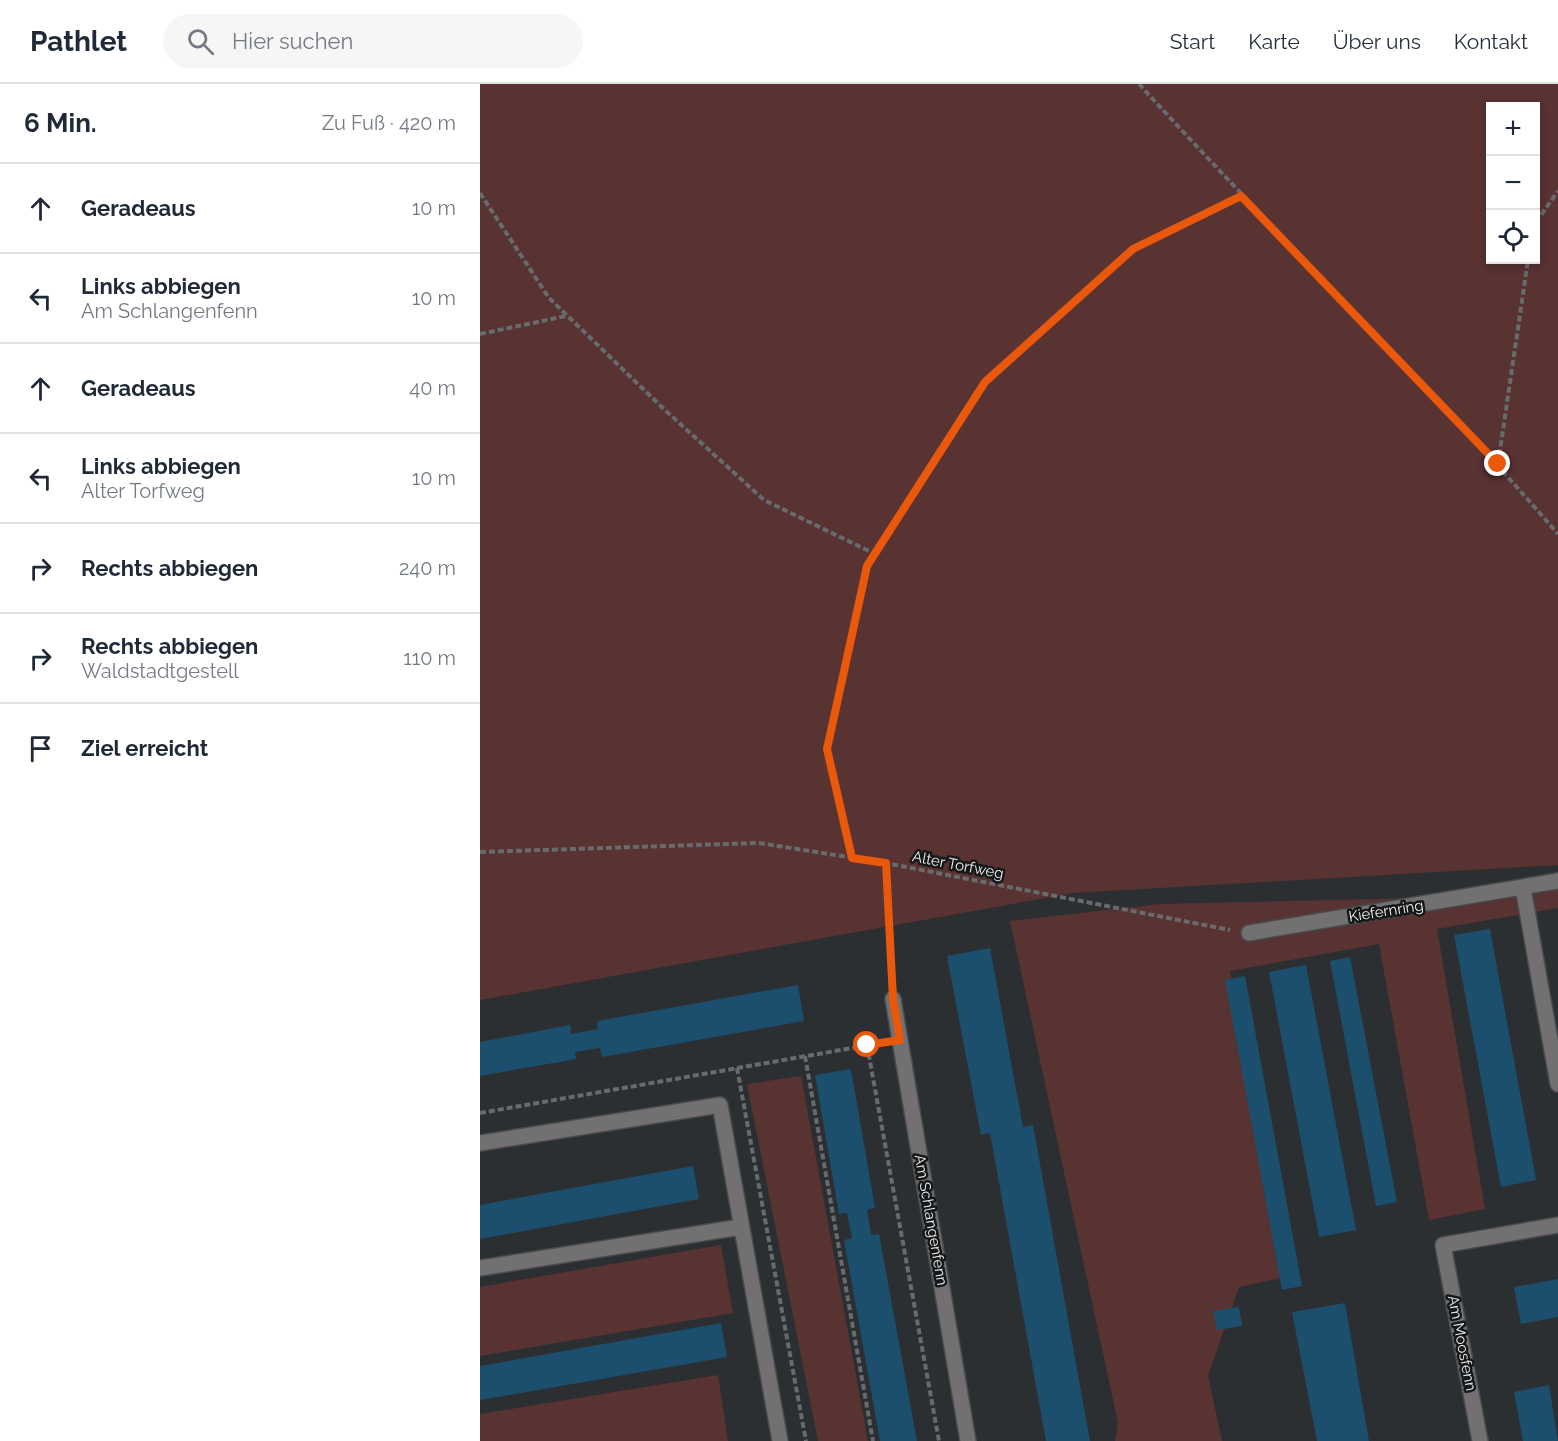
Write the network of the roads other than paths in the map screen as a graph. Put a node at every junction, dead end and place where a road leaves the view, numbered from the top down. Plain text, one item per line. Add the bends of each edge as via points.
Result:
1 (1558, 881) edge
2 (1522, 888) junction
3 (1249, 933) road end
4 (893, 999) road end
5 (1558, 1084) edge
6 (480, 1143) edge
7 (1558, 1225) edge
8 (741, 1227) junction
9 (480, 1268) edge
10 (780, 1441) edge
11 (969, 1441) edge
12 (1480, 1441) edge

1 - 2 street, Kiefernring
2 - 3 street, Kiefernring
2 - 5 street
4 - 11 street, Am Schlangenfenn
6 - 8 street via 720,1105
7 - 12 street, Am Moosfenn via 1443,1245
8 - 9 street
8 - 10 street

